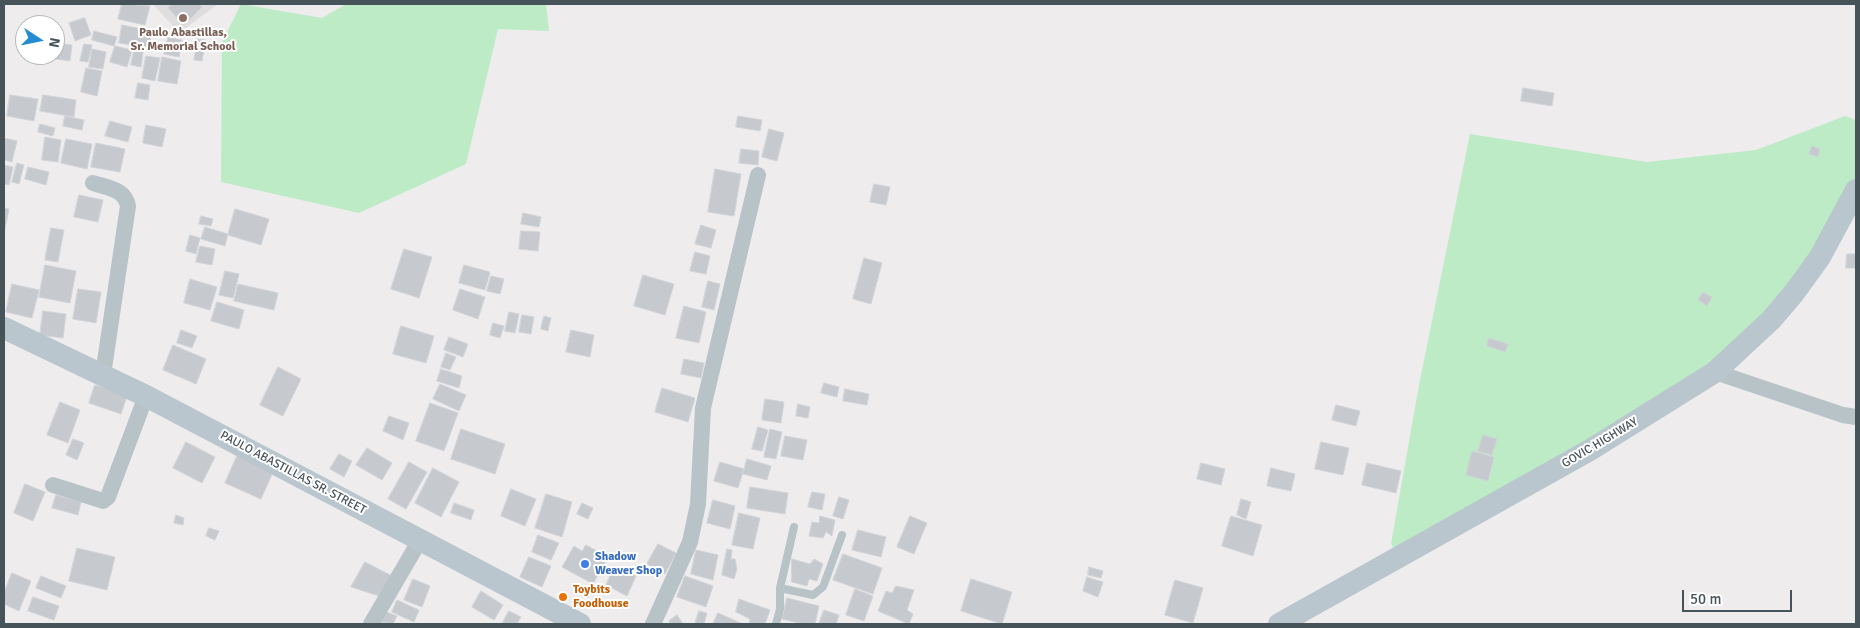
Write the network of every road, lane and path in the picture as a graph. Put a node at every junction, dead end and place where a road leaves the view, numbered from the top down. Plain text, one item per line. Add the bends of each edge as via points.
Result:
1 (758, 175) dead end
2 (93, 183) dead end
3 (1856, 190) edge
4 (4, 328) edge
5 (1715, 372) junction
6 (103, 375) junction
7 (146, 396) junction
8 (1856, 417) edge
9 (53, 485) dead end
10 (794, 527) dead end
11 (842, 535) dead end
12 (420, 540) junction
13 (780, 588) junction
14 (371, 624) edge
15 (580, 624) edge
16 (653, 624) edge
17 (776, 624) edge
18 (1279, 624) edge

1 - 16 street via 703,408 698,504 690,542
2 - 6 street via 122,193 128,206
3 - 5 main road, GOVIC HIGHWAY via 1820,257 1794,293 1765,326
4 - 6 main road, PAULO ABASTILLAS SR. STREET
5 - 8 street
5 - 18 main road, GOVIC HIGHWAY via 1590,450
6 - 7 main road, PAULO ABASTILLAS SR. STREET
7 - 9 street via 108,497 103,501
7 - 12 main road, PAULO ABASTILLAS SR. STREET
10 - 13 lane
11 - 13 lane via 823,587 813,595
12 - 14 street
12 - 15 main road, PAULO ABASTILLAS SR. STREET
13 - 17 lane

